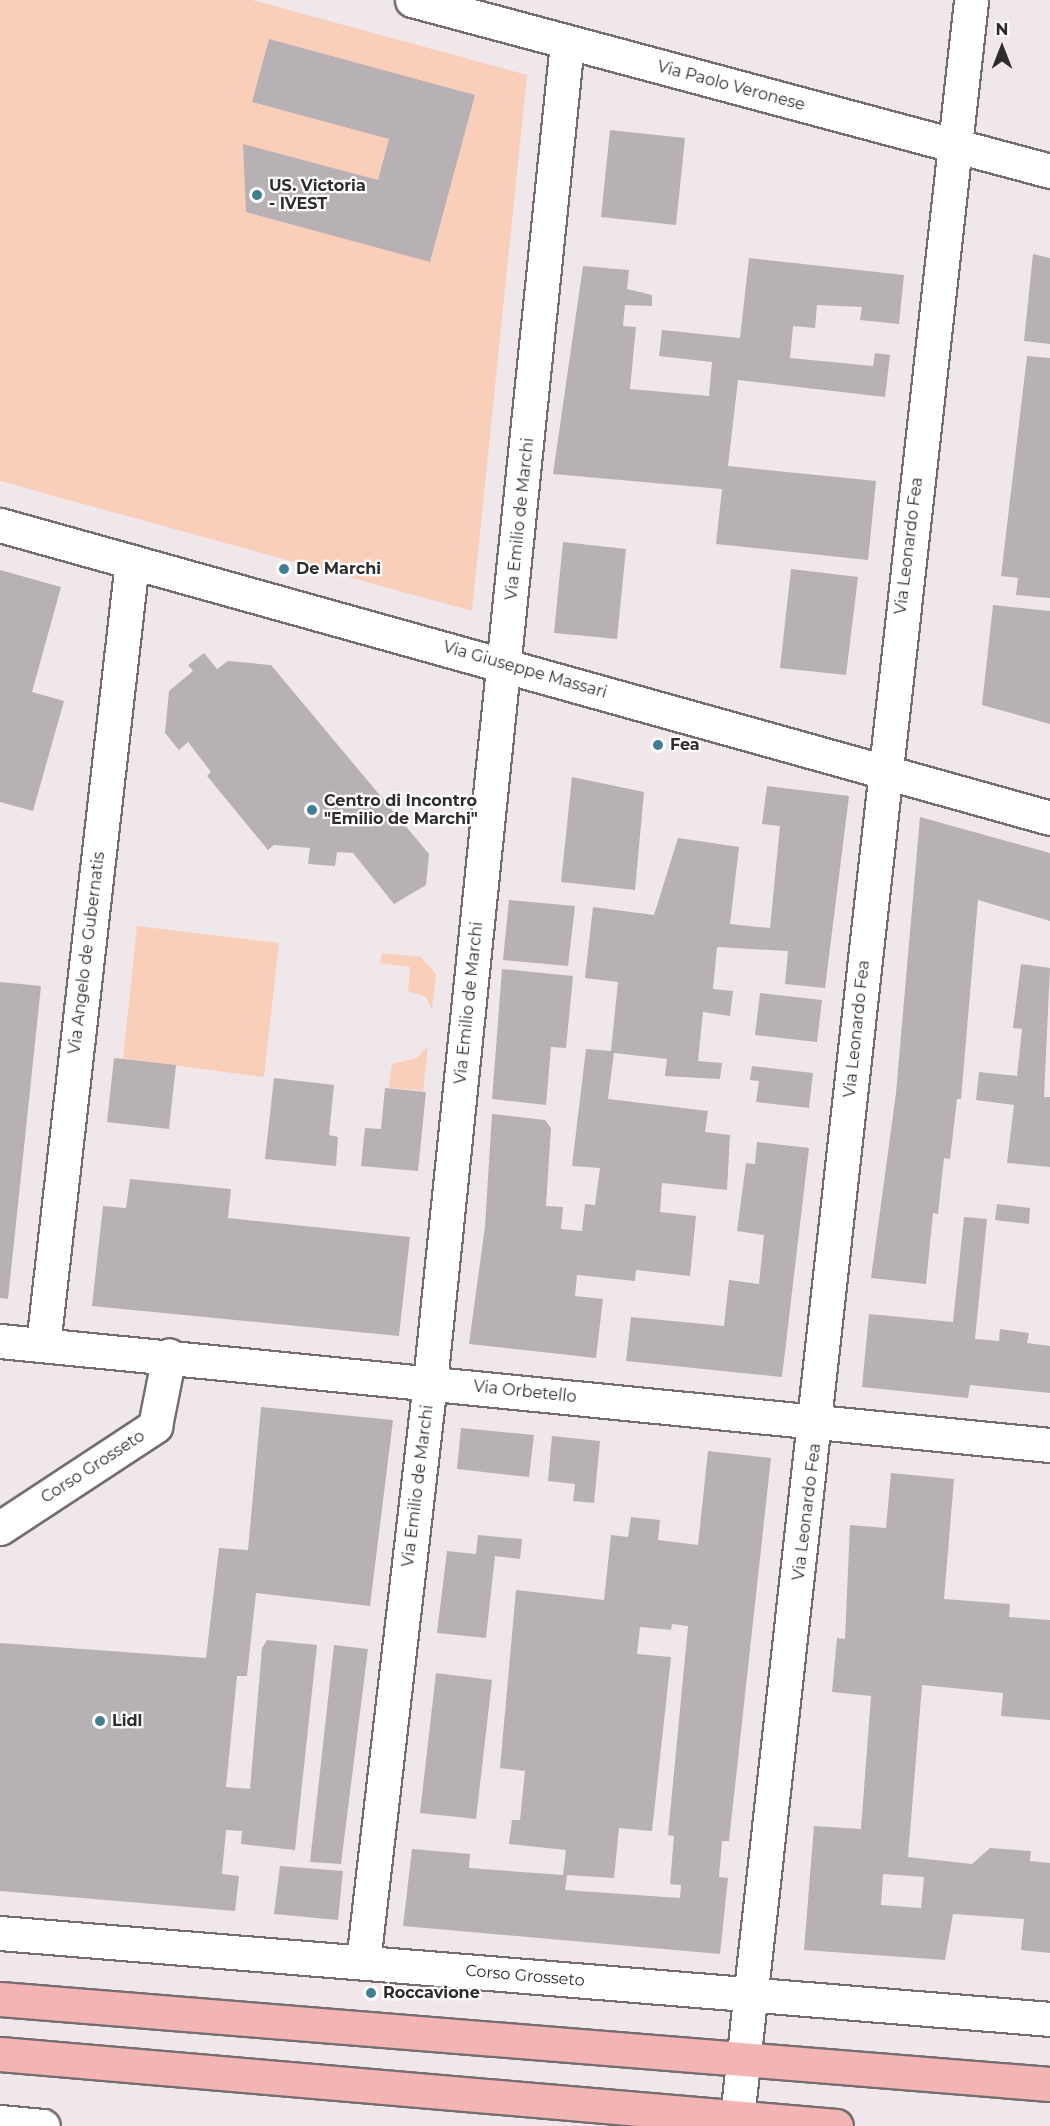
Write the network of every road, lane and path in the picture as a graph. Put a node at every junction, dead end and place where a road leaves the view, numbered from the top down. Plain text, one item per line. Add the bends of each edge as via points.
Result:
1 (412, 0) edge
2 (971, 0) edge
3 (567, 42) junction
4 (957, 146) junction
5 (1050, 171) edge
6 (0, 525) edge
7 (132, 562) junction
8 (505, 664) junction
9 (883, 772) junction
10 (1050, 818) edge
11 (0, 1341) edge
12 (43, 1345) junction
13 (169, 1355) junction
14 (430, 1382) junction
15 (817, 1422) junction
16 (1050, 1445) edge
17 (0, 1528) edge
18 (0, 1933) edge
19 (363, 1962) junction
20 (751, 1995) junction
21 (0, 1999) edge
22 (1050, 2019) edge
23 (0, 2054) edge
24 (743, 2058) junction
25 (1050, 2084) edge
26 (0, 2122) edge
27 (737, 2122) edge
28 (43, 2126) edge
29 (837, 2126) edge

1 - 3 street, Via Paolo Veronese
2 - 4 street, Via Leonardo Fea
3 - 4 street, Via Paolo Veronese
3 - 8 street, Via Emilio de Marchi
4 - 5 street, Via Paolo Veronese
4 - 9 street, Via Leonardo Fea
6 - 7 street, Via Giuseppe Massari
7 - 8 street, Via Giuseppe Massari
7 - 12 street, Via Angelo de Gubernatis
8 - 9 street, Via Giuseppe Massari
8 - 14 street, Via Emilio de Marchi
9 - 10 street, Via Giuseppe Massari
9 - 15 street, Via Leonardo Fea
11 - 12 street, Via Orbetello
12 - 13 street, Via Orbetello
13 - 14 street, Via Orbetello
13 - 17 street, Corso Grosseto via 155,1426
14 - 15 street, Via Orbetello
14 - 19 street, Via Emilio de Marchi
15 - 16 street, Via Orbetello
15 - 20 street, Via Leonardo Fea
18 - 19 street, Corso Grosseto
19 - 20 street, Corso Grosseto
20 - 22 street, Corso Grosseto
20 - 24 street, Via Leonardo Fea
21 - 24 main road
23 - 27 main road
24 - 25 main road
24 - 27 street, Via Leonardo Fea
26 - 28 street
27 - 29 main road

